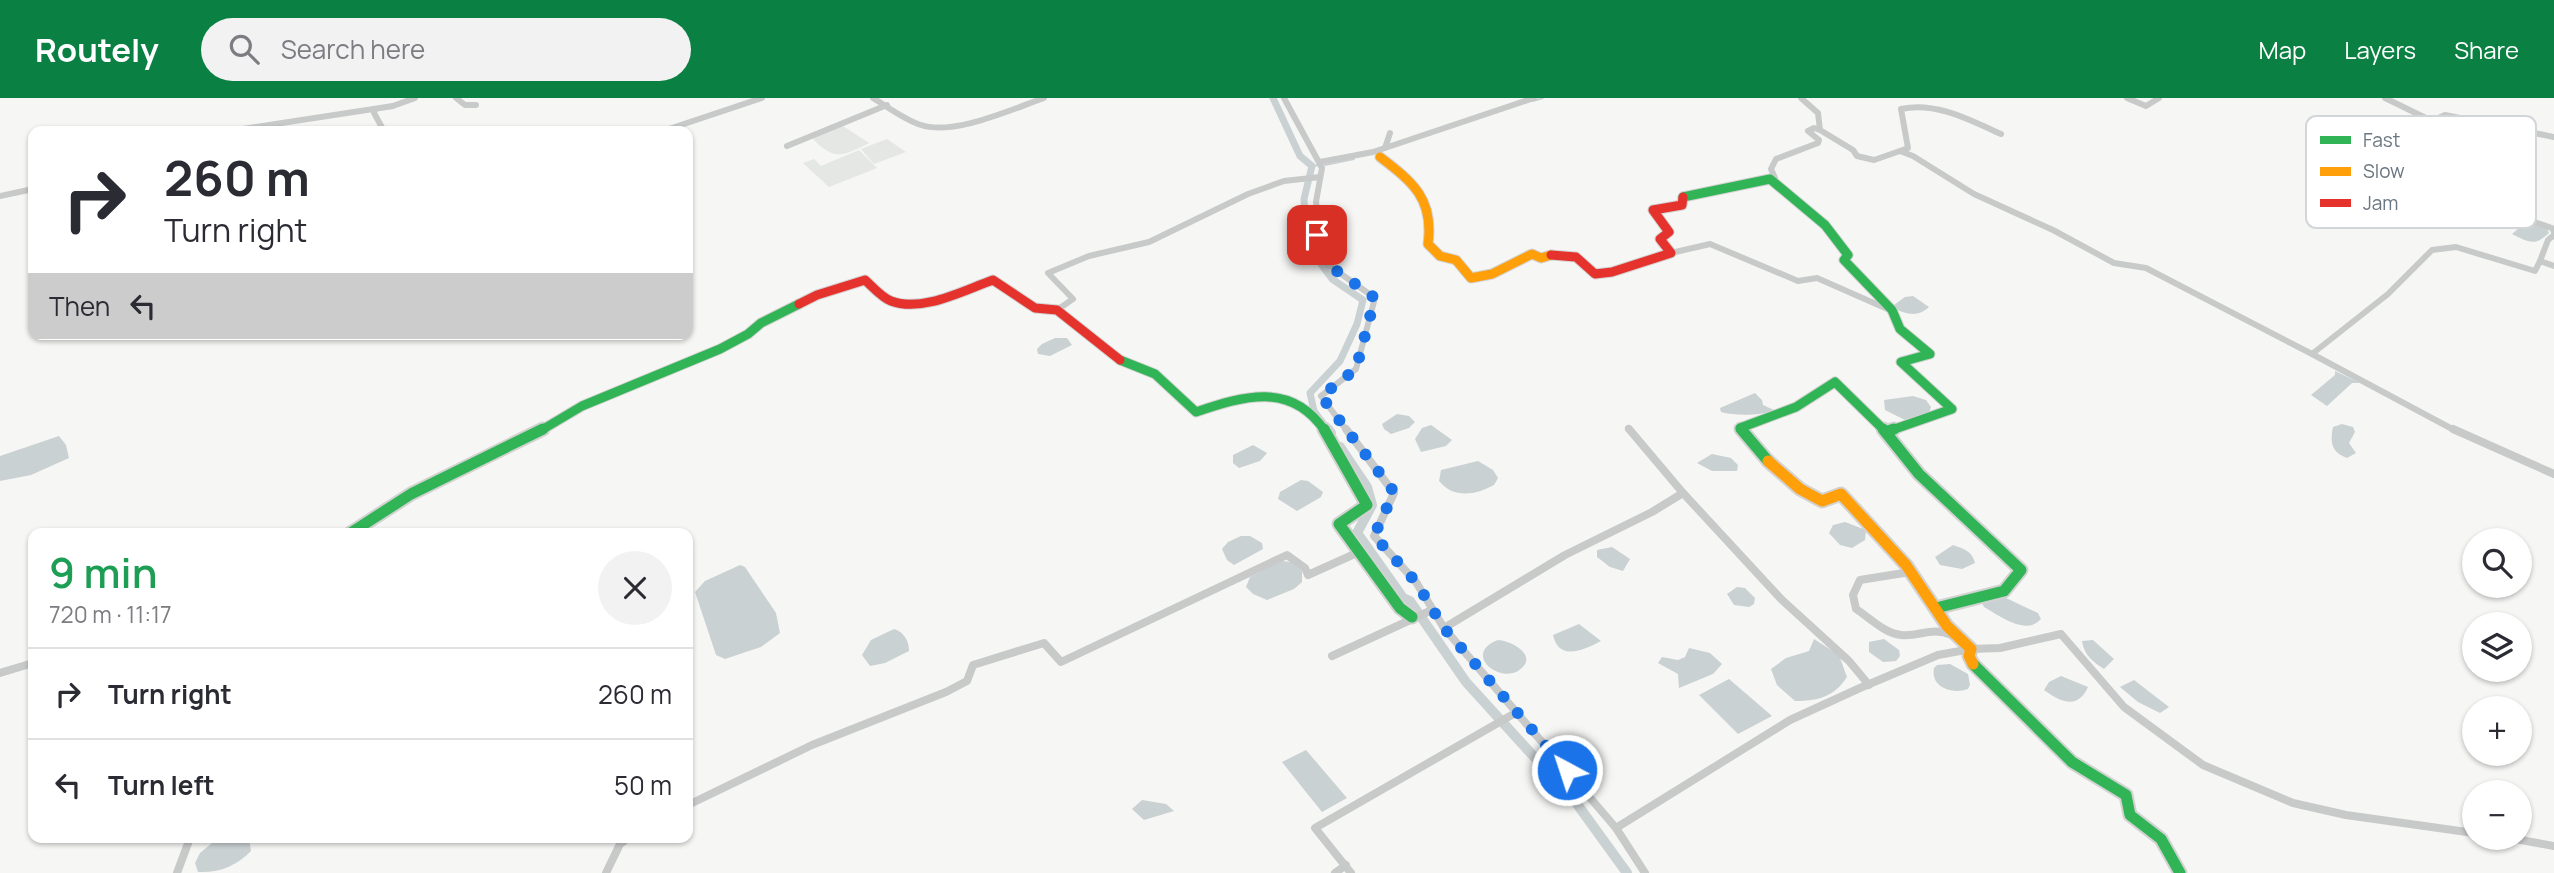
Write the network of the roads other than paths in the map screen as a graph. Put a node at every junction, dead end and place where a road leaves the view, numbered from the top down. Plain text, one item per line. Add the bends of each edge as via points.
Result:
1 (415, 98) edge
2 (456, 98) edge
3 (762, 98) edge
4 (873, 98) edge
5 (1044, 98) edge
6 (1284, 98) edge
7 (1534, 98) edge
8 (1801, 98) edge
9 (2127, 98) edge
10 (2160, 98) edge
11 (2385, 98) edge
12 (888, 104) junction
13 (476, 105) dead end
14 (374, 109) junction
15 (2422, 116) edge
16 (263, 126) edge
17 (381, 126) edge
18 (678, 126) edge
19 (1820, 130) junction
20 (2536, 131) edge
21 (1390, 133) dead end
22 (2001, 134) dead end
23 (2554, 137) edge
24 (787, 146) dead end
25 (1900, 151) junction
26 (1383, 152) junction
27 (1320, 162) junction
28 (1317, 177) junction
29 (1770, 179) junction
30 (28, 190) edge
31 (0, 196) edge
32 (2536, 223) edge
33 (2554, 234) edge
34 (1671, 253) junction
35 (2540, 261) junction
36 (2554, 266) edge
37 (1057, 310) junction
38 (1893, 312) junction
39 (2312, 354) junction
40 (1628, 428) dead end
41 (1886, 432) junction
42 (2554, 474) edge
43 (1683, 493) junction
44 (358, 528) edge
45 (1359, 552) junction
46 (1910, 572) junction
47 (1936, 608) junction
48 (1431, 610) junction
49 (1412, 617) junction
50 (1444, 628) junction
51 (1959, 639) junction
52 (1970, 649) junction
53 (1332, 656) dead end
54 (28, 665) edge
55 (0, 673) edge
56 (1868, 685) junction
57 (1517, 712) junction
58 (693, 803) edge
59 (1616, 828) junction
60 (2462, 831) edge
61 (2532, 842) edge
62 (188, 843) edge
63 (621, 843) edge
64 (2554, 846) edge
65 (1349, 869) edge
66 (177, 873) edge
67 (606, 873) edge
68 (1335, 873) edge
69 (1645, 873) edge
70 (2180, 873) edge

1 - 14 street
2 - 13 street via 464,105
3 - 18 street
4 - 12 street
5 - 12 street via 939,129 919,125
6 - 27 street
7 - 26 street
8 - 19 street via 1818,113
9 - 10 street via 2146,106
11 - 15 street
12 - 24 street
14 - 16 street
14 - 17 street
19 - 25 street via 1865,160
19 - 29 street via 1808,131 1818,144 1779,156 1771,169 1775,178
20 - 23 street
21 - 26 street
22 - 25 street via 1941,107 1907,105 1901,109 1901,117 1908,148
25 - 39 street via 1974,194 2114,263 2146,268
26 - 27 street
26 - 34 street via 1423,195 1426,214 1433,223 1429,244 1434,253 1444,260 1456,260 1471,278 1492,274 1532,254 1541,258 1563,252 1582,257 1595,274 1641,268
27 - 28 street
28 - 37 street via 1284,180 1149,242 1089,256 1048,273 1073,299
28 - 48 street via 1315,230 1327,264 1375,298 1356,369 1321,396 1394,492 1374,536 1416,582
29 - 34 street via 1693,193 1683,197 1676,208 1653,210 1669,232 1660,239
29 - 38 street via 1844,245 1848,255 1844,261 1851,271
30 - 31 street
32 - 33 street via 2552,228
33 - 35 street
34 - 38 street via 1710,244 1798,281 1817,278
35 - 36 street
35 - 39 street via 2535,271 2456,247 2432,250 2388,294
37 - 44 street via 1035,308 993,280 910,305 888,300 865,280 853,283 773,316 720,349 582,406 411,494
37 - 45 street via 1119,359 1155,374 1196,412 1260,394 1290,398 1306,408 1367,505 1339,524
38 - 41 street via 1900,329 1930,354 1900,362 1952,409
39 - 42 street via 2450,428
40 - 43 street
41 - 46 street via 1835,382 1796,407 1740,428 1808,497 1822,502 1841,494
41 - 47 street via 1919,474 2021,570 2004,591
43 - 50 street via 1565,555
43 - 56 street
45 - 49 street
45 - 58 street via 1308,575 1287,555 1061,662 1044,643 985,660 973,665 967,681 946,692 812,745
46 - 47 street
46 - 51 street via 1860,580 1853,595 1856,609 1902,635 1931,628
47 - 51 street
48 - 49 street
48 - 50 street
49 - 53 street
50 - 57 street
51 - 52 street
52 - 56 street via 1938,655
52 - 60 street via 2000,648 2061,634 2124,707 2203,765 2293,803
52 - 70 street via 1975,669 2072,762 2126,795 2130,815 2154,830 2171,850
54 - 55 street
56 - 59 street via 1790,720
57 - 59 street
57 - 65 street via 1315,828
59 - 69 street
61 - 64 street
62 - 66 street
63 - 67 street
65 - 68 street

